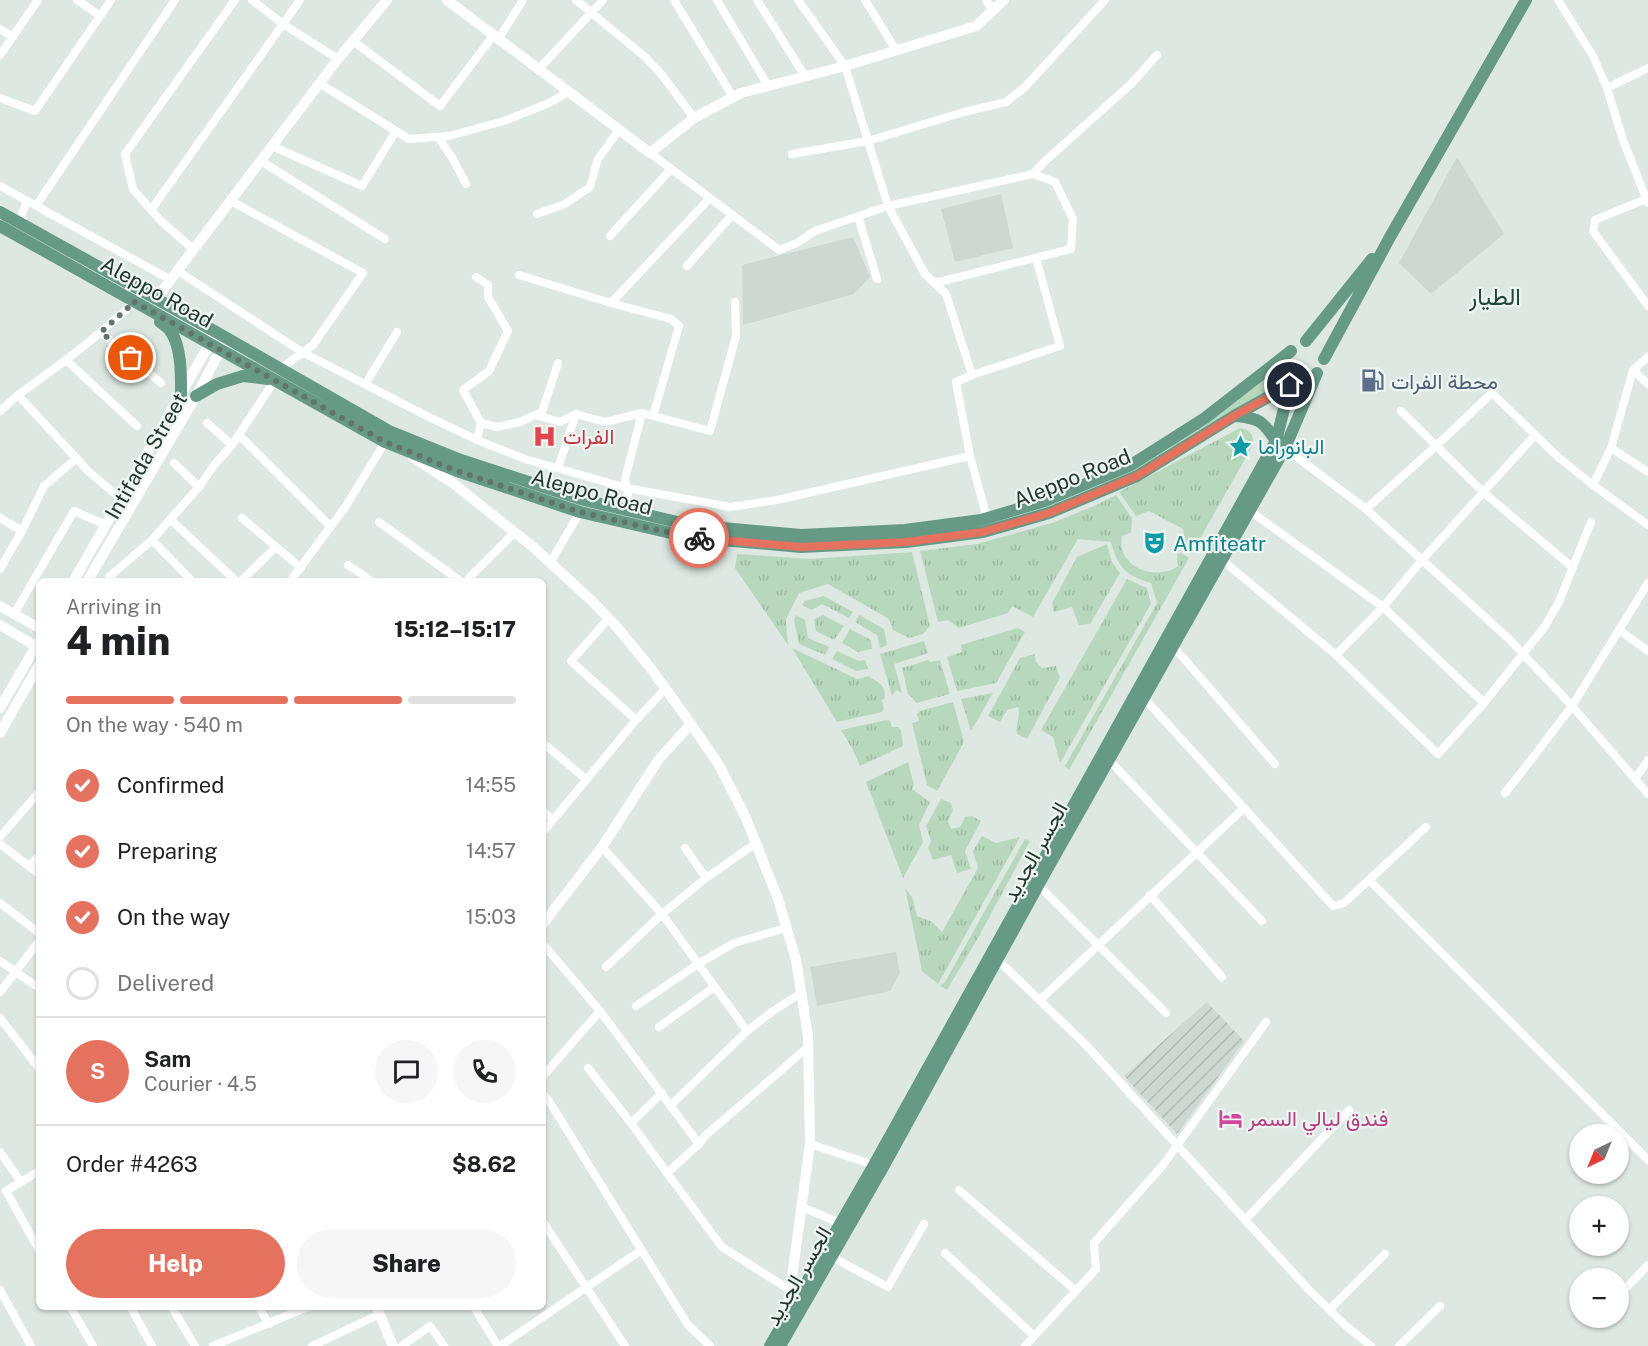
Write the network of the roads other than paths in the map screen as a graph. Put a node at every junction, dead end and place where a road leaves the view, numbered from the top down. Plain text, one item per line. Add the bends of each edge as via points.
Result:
1 (38, 0) edge
2 (77, 0) edge
3 (111, 0) edge
4 (175, 0) edge
5 (235, 0) edge
6 (252, 0) edge
7 (300, 0) edge
8 (387, 0) edge
9 (447, 0) edge
10 (523, 0) edge
11 (576, 0) edge
12 (603, 0) edge
13 (674, 0) edge
14 (717, 0) edge
15 (757, 0) edge
16 (798, 0) edge
17 (865, 0) edge
18 (986, 0) edge
19 (1004, 0) edge
20 (1104, 0) edge
21 (1526, 0) edge
22 (1558, 0) edge
23 (993, 10) junction
24 (591, 13) junction
25 (100, 16) junction
26 (283, 24) junction
27 (0, 29) edge
28 (13, 37) junction
29 (495, 38) junction
30 (353, 41) junction
31 (897, 50) junction
32 (1156, 54) dead end
33 (0, 55) edge
34 (338, 59) junction
35 (845, 66) junction
36 (538, 70) junction
37 (1647, 72) edge
38 (805, 76) junction
39 (319, 84) junction
40 (768, 86) junction
41 (1607, 88) junction
42 (568, 92) junction
43 (733, 97) junction
44 (0, 98) edge
45 (694, 118) junction
46 (620, 130) junction
47 (396, 131) junction
48 (438, 137) junction
49 (868, 141) junction
50 (272, 146) junction
51 (650, 153) junction
52 (792, 154) dead end
53 (261, 160) junction
54 (671, 169) junction
55 (1033, 174) junction
56 (466, 184) dead end
57 (0, 186) edge
58 (710, 198) junction
59 (27, 201) junction
60 (231, 201) junction
61 (1647, 201) edge
62 (36, 206) junction
63 (888, 206) junction
64 (151, 210) junction
65 (0, 212) edge
66 (537, 214) dead end
67 (732, 214) junction
68 (858, 216) junction
69 (24, 225) junction
70 (0, 226) edge
71 (610, 236) dead end
72 (1390, 237) junction
73 (385, 239) dead end
74 (194, 250) junction
75 (1036, 258) junction
76 (687, 266) dead end
77 (178, 270) junction
78 (519, 275) dead end
79 (476, 277) dead end
80 (877, 279) dead end
81 (171, 280) junction
82 (935, 284) junction
83 (156, 299) junction
84 (133, 301) junction
85 (735, 302) dead end
86 (611, 303) junction
87 (1648, 306) edge
88 (149, 310) junction
89 (101, 332) junction
90 (397, 332) dead end
91 (1306, 341) junction
92 (220, 344) junction
93 (1291, 351) junction
94 (302, 352) junction
95 (1648, 357) edge
96 (1324, 359) junction
97 (66, 360) junction
98 (558, 363) dead end
99 (1292, 369) junction
100 (1633, 369) junction
101 (278, 375) junction
102 (972, 375) junction
103 (1313, 375) junction
104 (161, 383) dead end
105 (366, 383) junction
106 (1648, 384) edge
107 (1290, 385) junction
108 (18, 394) junction
109 (180, 396) junction
110 (196, 396) junction
111 (0, 411) edge
112 (1401, 411) dead end
113 (642, 413) junction
114 (576, 414) junction
115 (536, 415) junction
116 (653, 416) junction
117 (1234, 416) junction
118 (207, 423) dead end
119 (482, 423) junction
120 (137, 426) dead end
121 (239, 435) junction
122 (1535, 435) junction
123 (477, 440) junction
124 (385, 442) junction
125 (232, 445) junction
126 (1280, 445) junction
127 (1436, 446) junction
128 (1611, 448) junction
129 (403, 450) junction
130 (970, 456) junction
131 (77, 458) junction
132 (174, 463) dead end
133 (558, 468) junction
134 (1648, 472) edge
135 (1593, 486) junction
136 (199, 487) junction
137 (627, 488) junction
138 (1483, 492) junction
139 (121, 499) junction
140 (1366, 509) junction
141 (631, 511) junction
142 (1250, 511) junction
143 (580, 512) junction
144 (0, 518) edge
145 (242, 518) dead end
146 (987, 518) junction
147 (170, 519) junction
148 (379, 522) dead end
149 (1591, 522) dead end
150 (106, 525) junction
151 (1648, 525) edge
152 (330, 526) junction
153 (22, 531) junction
154 (515, 532) junction
155 (152, 540) junction
156 (276, 547) junction
157 (1222, 560) junction
158 (1422, 560) junction
159 (550, 562) junction
160 (348, 565) dead end
161 (1572, 567) junction
162 (301, 568) junction
163 (0, 569) edge
164 (75, 578) edge
165 (89, 578) edge
166 (109, 578) edge
167 (189, 578) edge
168 (233, 578) edge
169 (244, 578) edge
170 (293, 578) edge
171 (367, 578) edge
172 (456, 578) edge
173 (469, 578) edge
174 (1648, 583) edge
175 (0, 606) edge
176 (1383, 607) junction
177 (14, 614) junction
178 (609, 618) junction
179 (0, 625) edge
180 (36, 626) edge
181 (1618, 630) junction
182 (36, 644) edge
183 (1173, 646) junction
184 (36, 648) edge
185 (1648, 651) edge
186 (1524, 654) junction
187 (1336, 655) junction
188 (36, 674) edge
189 (666, 688) junction
190 (1144, 698) junction
191 (2, 702) edge
192 (1484, 703) junction
193 (1572, 706) junction
194 (636, 720) junction
195 (691, 724) junction
196 (0, 733) edge
197 (546, 746) edge
198 (1109, 760) junction
199 (1648, 760) edge
200 (1275, 765) dead end
201 (586, 779) junction
202 (1635, 779) junction
203 (1505, 793) dead end
204 (1648, 794) edge
205 (36, 795) edge
206 (1244, 808) junction
207 (546, 814) edge
208 (553, 820) junction
209 (1426, 827) dead end
210 (546, 828) edge
211 (0, 837) edge
212 (756, 843) junction
213 (0, 844) edge
214 (602, 847) junction
215 (685, 848) dead end
216 (1196, 852) junction
217 (36, 859) edge
218 (29, 866) junction
219 (36, 872) edge
220 (705, 878) junction
221 (1369, 880) junction
222 (1039, 886) junction
223 (1150, 895) junction
224 (0, 903) edge
225 (662, 915) junction
226 (546, 920) edge
227 (1262, 921) dead end
228 (786, 928) junction
229 (36, 931) edge
230 (36, 945) edge
231 (1098, 945) junction
232 (546, 948) edge
233 (998, 960) junction
234 (0, 961) edge
235 (698, 964) junction
236 (606, 967) dead end
237 (15, 972) junction
238 (1222, 977) dead end
239 (36, 986) edge
240 (714, 987) junction
241 (0, 992) edge
242 (801, 993) junction
243 (1041, 999) junction
244 (636, 1006) dead end
245 (600, 1011) junction
246 (1166, 1013) dead end
247 (0, 1018) edge
248 (1266, 1022) dead end
249 (659, 1027) dead end
250 (747, 1031) junction
251 (808, 1047) junction
252 (36, 1064) edge
253 (588, 1068) dead end
254 (546, 1073) edge
255 (662, 1093) junction
256 (546, 1098) edge
257 (671, 1105) junction
258 (1349, 1110) dead end
259 (632, 1123) junction
260 (699, 1144) junction
261 (810, 1144) junction
262 (1177, 1144) junction
263 (0, 1152) edge
264 (1648, 1160) edge
265 (874, 1165) junction
266 (36, 1173) edge
267 (667, 1173) junction
268 (21, 1182) junction
269 (959, 1190) dead end
270 (802, 1207) junction
271 (1245, 1220) junction
272 (840, 1223) junction
273 (924, 1224) dead end
274 (546, 1228) edge
275 (36, 1245) edge
276 (640, 1251) junction
277 (945, 1253) dead end
278 (1385, 1254) dead end
279 (832, 1257) junction
280 (1648, 1265) edge
281 (1629, 1285) edge
282 (586, 1288) junction
283 (0, 1290) edge
284 (790, 1290) junction
285 (1076, 1291) junction
286 (1440, 1306) dead end
287 (72, 1310) edge
288 (132, 1310) edge
289 (173, 1310) edge
290 (260, 1310) edge
291 (301, 1310) edge
292 (378, 1310) edge
293 (476, 1310) edge
294 (1329, 1310) junction
295 (787, 1316) junction
296 (269, 1324) junction
297 (1034, 1336) junction
298 (31, 1346) edge
299 (93, 1346) edge
300 (152, 1346) edge
301 (195, 1346) edge
302 (213, 1346) edge
303 (312, 1346) edge
304 (393, 1346) edge
305 (402, 1346) edge
306 (444, 1346) edge
307 (499, 1346) edge
308 (625, 1346) edge
309 (710, 1346) edge
310 (770, 1346) edge
311 (780, 1346) edge
312 (1025, 1346) edge
313 (1371, 1346) edge
314 (1399, 1346) edge

1 - 28 street
2 - 25 street
3 - 25 street
4 - 62 street
5 - 64 street via 125,154 133,189
6 - 26 street
7 - 26 street
8 - 30 main road
9 - 29 main road
10 - 29 street
11 - 24 street
12 - 24 street
13 - 43 street
14 - 40 street
15 - 38 street
16 - 35 street
17 - 31 street
18 - 23 street
19 - 23 main road
20 - 49 street via 1025,87 1006,102
21 - 72 main road
22 - 41 street via 1589,49
23 - 31 main road via 976,26
24 - 36 street
24 - 45 street via 644,56
25 - 44 street via 35,111
26 - 34 street
26 - 64 street
27 - 28 street
28 - 33 street
29 - 30 street via 440,106
29 - 36 main road
30 - 34 main road
31 - 35 main road
32 - 55 street via 1131,84
34 - 39 main road
35 - 38 main road
35 - 49 street
36 - 42 main road
37 - 41 street
38 - 40 main road
39 - 47 street
39 - 50 main road
40 - 43 main road
41 - 61 street
42 - 46 main road
42 - 48 street via 504,121
43 - 45 main road
45 - 51 main road
46 - 51 main road
46 - 66 street via 598,159 590,188 565,204
47 - 48 street via 409,139
47 - 50 street via 362,186
48 - 56 street
49 - 52 street
49 - 63 street
50 - 53 main road
51 - 54 street
53 - 60 main road
53 - 73 street
54 - 58 street
54 - 71 street
55 - 63 street
55 - 75 street via 1055,182 1072,219 1071,249
57 - 59 street
58 - 67 street
58 - 86 street
59 - 62 street
59 - 69 street via 21,217
60 - 74 main road
60 - 94 street via 363,273 313,345
61 - 87 street via 1594,220 1593,231
62 - 81 street
63 - 68 street
63 - 82 street
64 - 74 street
65 - 69 main road, Aleppo Road
67 - 68 street via 779,250 815,231
67 - 76 street
68 - 80 street
69 - 83 main road, Aleppo Road
70 - 84 main road, Aleppo Road
72 - 91 main road
72 - 96 main road
74 - 77 main road
75 - 82 street
75 - 102 street via 1060,346
77 - 81 main road
77 - 94 street
78 - 86 street
79 - 119 street via 488,285 488,297 508,331 489,371 463,390
81 - 83 main road
82 - 102 street via 946,294
83 - 92 main road, Aleppo Road via 216,332
84 - 88 main road, Aleppo Road
84 - 89 street
85 - 116 street via 736,336 710,431
86 - 116 street via 671,319 679,326
88 - 92 main road, Aleppo Road
88 - 109 main road via 172,333 181,364
89 - 97 street
89 - 104 street
90 - 105 street
91 - 93 main road
91 - 96 main road via 1317,344
92 - 101 main road, Aleppo Road
92 - 109 main road, Intifada Street
92 - 110 main road, Intifada Street
93 - 99 main road
93 - 146 main road, Aleppo Road via 1205,418 1131,465 1045,501
94 - 101 street
94 - 105 street
95 - 100 street
96 - 103 main road via 1321,369
97 - 108 street
97 - 120 street
98 - 115 street via 542,412
99 - 103 main road via 1299,375
99 - 107 main road, الجسر الجديد
100 - 106 street
100 - 128 street
101 - 110 main road via 243,376
101 - 121 street
101 - 124 main road, Aleppo Road
101 - 141 main road, Aleppo Road via 389,432 461,460
102 - 130 street via 956,382
103 - 107 main road, Aleppo Road
103 - 126 main road, الجسر الجديد
105 - 123 street
107 - 117 main road, Aleppo Road
107 - 126 main road, الجسر الجديد
108 - 111 street
108 - 131 street
109 - 139 main road, Intifada Street
110 - 165 main road, Intifada Street
112 - 127 street
113 - 114 street via 605,422
113 - 116 street
113 - 137 street via 625,479
114 - 115 street via 560,422
114 - 133 street
115 - 119 street via 497,427
117 - 126 main road via 1261,422
117 - 143 main road, Aleppo Road via 1137,476 1049,513 983,532 906,542 801,547 688,537
118 - 125 street
119 - 123 street
121 - 125 street
121 - 152 street
122 - 127 street via 1492,393
122 - 135 street
122 - 138 street
123 - 133 street
124 - 129 main road, Aleppo Road
124 - 152 street
125 - 136 street
126 - 140 street
126 - 142 main road, الجسر الجديد
126 - 265 main road, الجسر الجديد
127 - 138 street
127 - 140 street
128 - 134 street
128 - 135 street
129 - 143 main road, Aleppo Road
129 - 154 main road
130 - 137 street via 730,507
130 - 146 street
131 - 139 street
131 - 153 street via 44,486
132 - 136 street
133 - 137 street
135 - 151 street
136 - 147 street
137 - 141 street
138 - 158 street
138 - 161 street
139 - 150 main road, Intifada Street
140 - 158 street
141 - 146 main road, Aleppo Road via 690,525 801,535 905,530
142 - 157 main road, الجسر الجديد
142 - 176 street
143 - 159 street
144 - 153 street
145 - 156 street
147 - 155 street
147 - 168 street
148 - 172 street
149 - 161 street
150 - 164 main road, Intifada Street
150 - 177 street via 74,511
152 - 162 street
153 - 163 street
154 - 159 main road
154 - 173 street
155 - 166 street
155 - 167 street
156 - 162 street
156 - 169 street
157 - 183 main road, الجسر الجديد
157 - 187 street
158 - 176 street
158 - 186 street
159 - 178 main road
160 - 171 street
161 - 186 street via 1559,602
162 - 170 street
174 - 181 street
175 - 177 main road
176 - 187 street
176 - 192 street
177 - 180 main road
178 - 189 main road
178 - 194 street via 571,661
179 - 182 main road
181 - 185 street
181 - 193 street
183 - 190 main road, الجسر الجديد
183 - 200 street
184 - 191 main road
186 - 192 street
186 - 193 street
187 - 192 street via 1438,754
188 - 196 main road
189 - 194 street
189 - 195 main road
190 - 198 main road, الجسر الجديد
190 - 206 street
193 - 202 street
193 - 203 street
194 - 201 street
195 - 212 main road via 719,765
195 - 214 main road via 659,759
197 - 201 street
198 - 216 street
198 - 222 main road, الجسر الجديد
199 - 202 street
201 - 208 street
202 - 204 street
205 - 211 street
206 - 216 street
206 - 221 street via 1333,906 1344,903
207 - 208 street
208 - 210 street
209 - 221 street
212 - 220 street
212 - 228 main road
213 - 218 street
214 - 225 street
214 - 226 main road
215 - 220 street
216 - 223 street
216 - 227 street
217 - 218 street
218 - 219 street
220 - 225 street
221 - 264 street
222 - 231 street
222 - 233 main road, الجسر الجديد
223 - 231 street
223 - 238 street
224 - 229 street
225 - 235 street
225 - 236 street
228 - 235 street via 734,943
228 - 242 main road
230 - 237 street
231 - 243 street
231 - 246 street
232 - 245 street
233 - 243 street
233 - 279 main road, الجسر الجديد
234 - 237 street
235 - 240 street
235 - 244 street
237 - 239 street
237 - 241 street
240 - 249 street
240 - 250 street
242 - 250 street
242 - 251 main road
243 - 262 street
245 - 254 street
245 - 255 street
247 - 252 street
248 - 262 street
250 - 257 street
251 - 260 street
251 - 261 main road
253 - 259 street
255 - 257 street
255 - 259 street
256 - 276 street
257 - 260 street
258 - 271 street
259 - 267 street
260 - 267 street
261 - 265 street
261 - 270 main road
262 - 271 street
262 - 285 street via 1094,1243 1096,1269
263 - 268 street
265 - 272 main road, الجسر الجديد
266 - 268 street
267 - 284 street via 722,1247
268 - 275 street via 6,1191
269 - 285 street
270 - 272 street
270 - 284 main road
271 - 294 street
272 - 295 main road, الجسر الجديد
273 - 279 street via 888,1287
274 - 282 street
276 - 282 street
276 - 309 street via 688,1325
277 - 297 street
278 - 294 street
279 - 311 main road, الجسر الجديد
280 - 281 street
282 - 307 street
282 - 308 street
283 - 298 street
284 - 295 main road
285 - 297 street
286 - 314 street
287 - 299 street
288 - 300 street
289 - 301 street
290 - 296 street
291 - 296 street
292 - 303 street
292 - 304 main road
293 - 307 street
294 - 313 street
295 - 310 main road, الجسر الجديد
296 - 302 street
297 - 312 street
305 - 306 street via 430,1326

